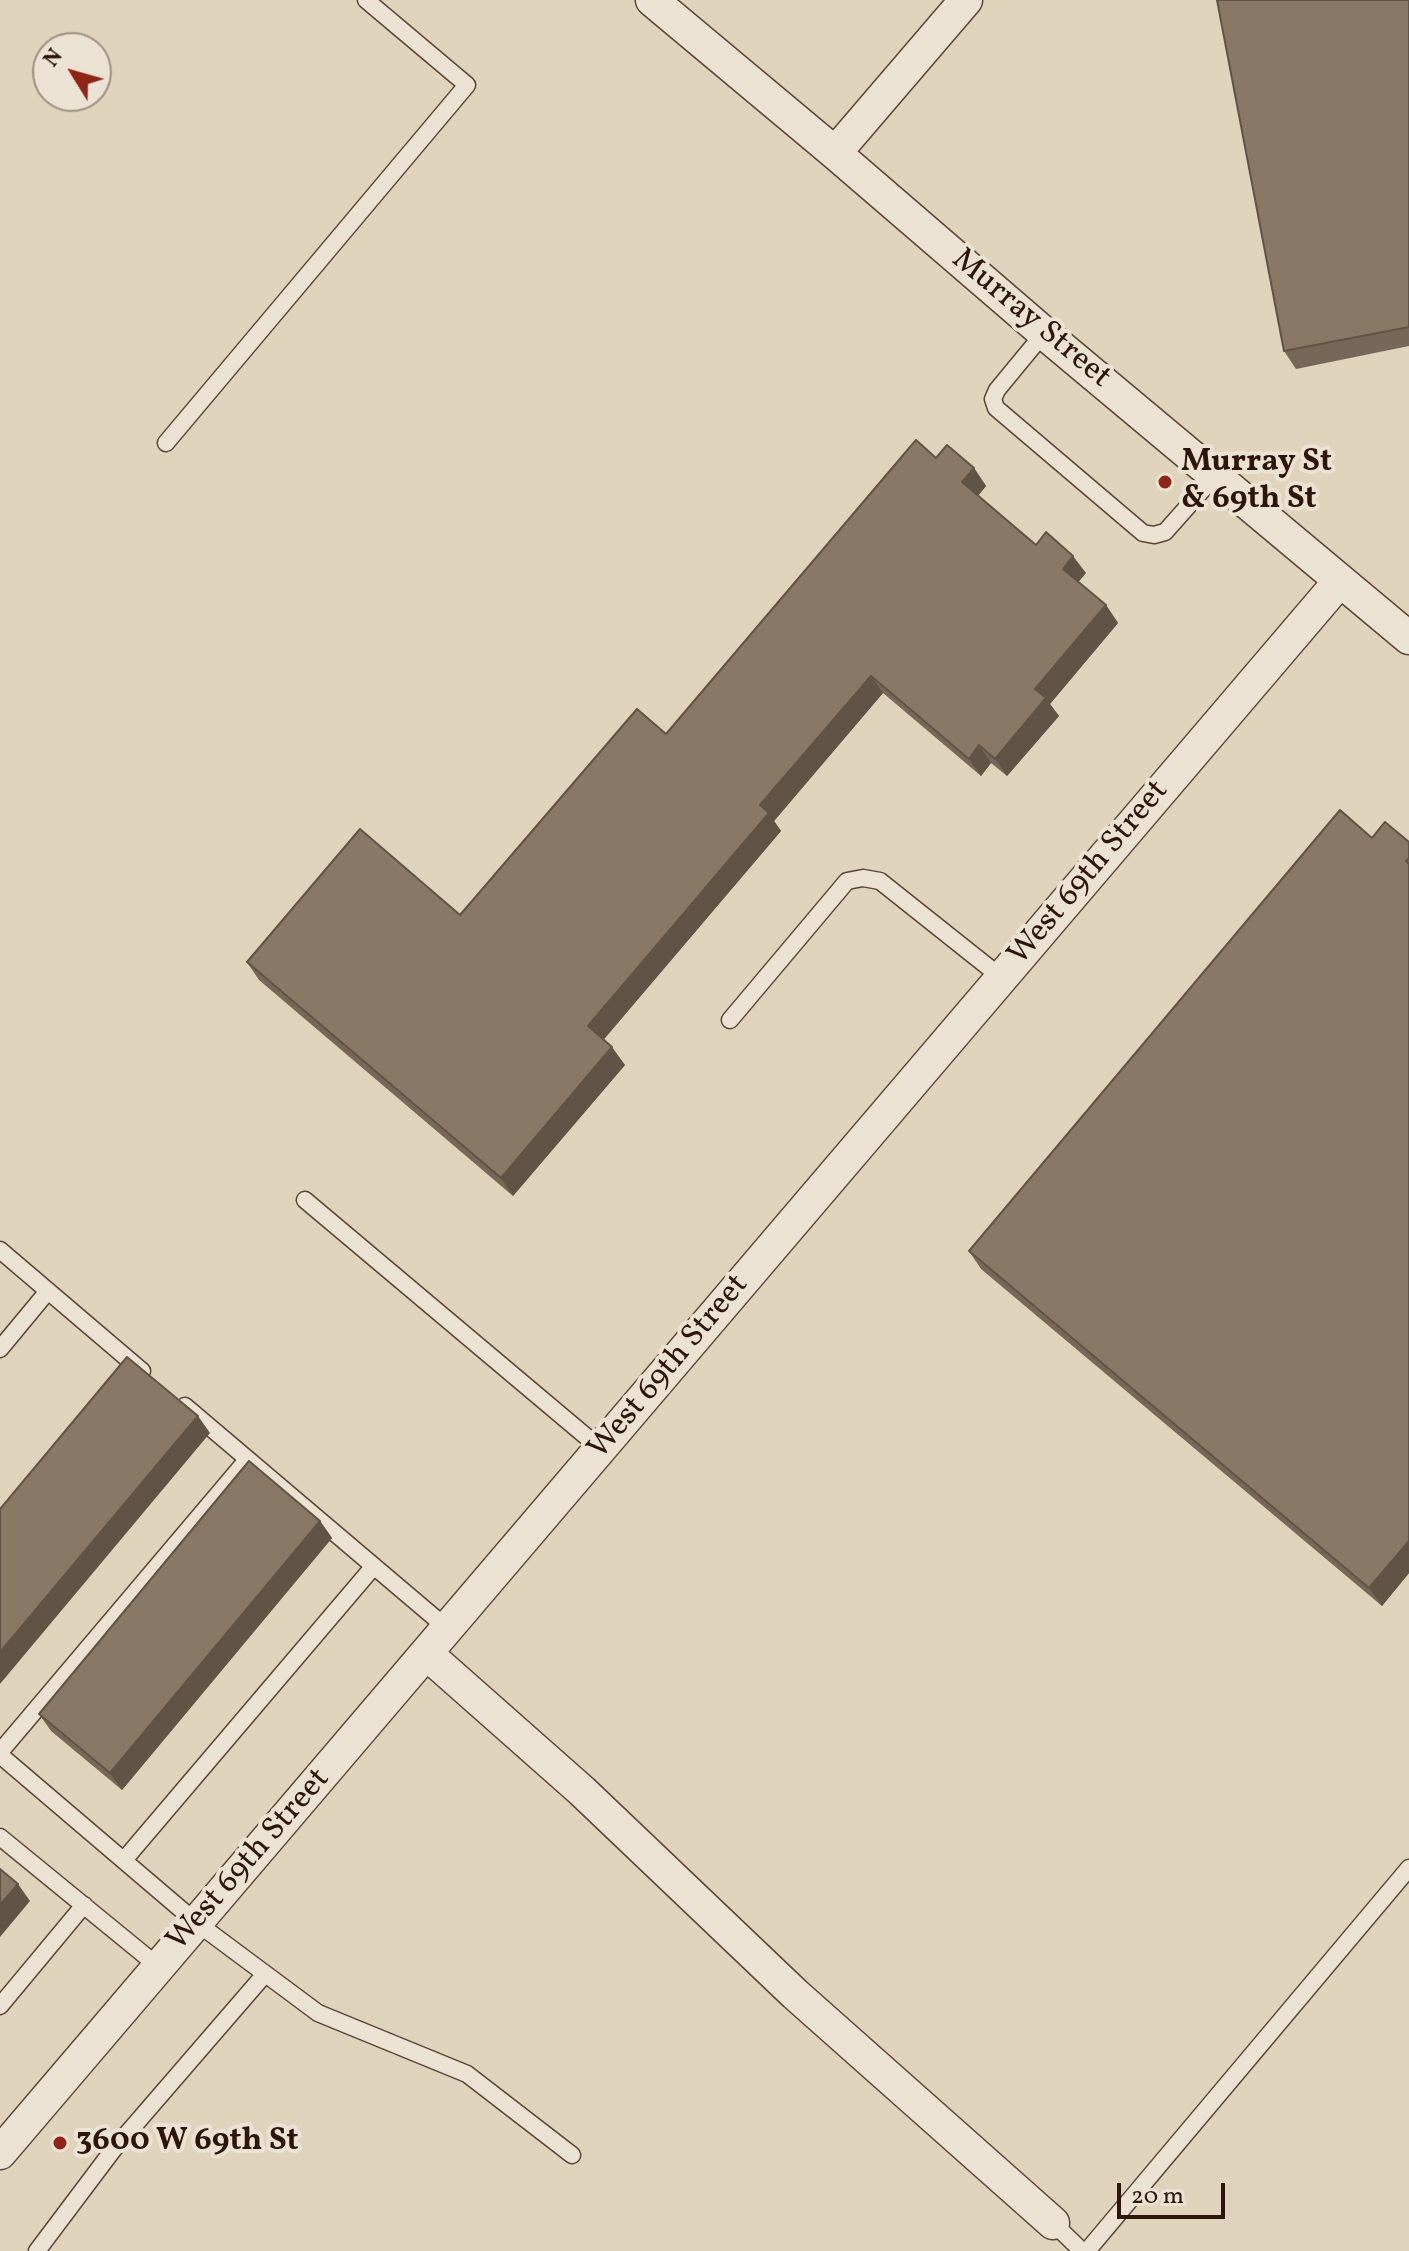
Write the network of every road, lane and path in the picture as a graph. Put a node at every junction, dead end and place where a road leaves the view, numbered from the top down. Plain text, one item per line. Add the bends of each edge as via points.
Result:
1 (366, 0) edge
2 (652, 0) edge
3 (966, 0) edge
4 (835, 153) junction
5 (1044, 333) junction
6 (166, 443) dead end
7 (1214, 477) junction
8 (1339, 582) junction
9 (1409, 638) edge
10 (1002, 978) junction
11 (730, 1020) dead end
12 (305, 1200) dead end
13 (0, 1250) edge
14 (48, 1291) junction
15 (0, 1349) edge
16 (154, 1380) edge
17 (177, 1400) edge
18 (601, 1449) junction
19 (247, 1460) junction
20 (374, 1566) junction
21 (448, 1629) junction
22 (427, 1654) junction
23 (0, 1753) edge
24 (0, 1837) edge
25 (124, 1860) junction
26 (1409, 1868) edge
27 (84, 1905) junction
28 (197, 1923) junction
29 (159, 1967) junction
30 (265, 1974) junction
31 (0, 2006) edge
32 (0, 2153) edge
33 (572, 2155) dead end
34 (1053, 2223) joint
35 (37, 2251) edge
36 (1084, 2251) edge

1 - 6 lane via 467,85
2 - 4 street, Murray Street
3 - 4 street
4 - 5 street, Murray Street
5 - 7 street, Murray Street
5 - 7 lane via 997,390 996,408 1143,533 1165,532
7 - 8 street, Murray Street
8 - 9 street, Murray Street
8 - 10 street, West 69th Street
10 - 11 lane via 880,881 863,878 847,881
10 - 18 street, West 69th Street
12 - 18 lane
13 - 14 lane
14 - 15 lane
14 - 16 lane
17 - 19 lane
18 - 21 street, West 69th Street
19 - 20 lane
19 - 23 lane
20 - 21 lane
20 - 25 lane
21 - 22 street, West 69th Street
22 - 28 street, West 69th Street
22 - 34 street via 582,1791 795,1994
23 - 25 lane
24 - 27 lane
25 - 28 lane
26 - 36 lane
27 - 29 lane
27 - 31 lane
28 - 29 street, West 69th Street
28 - 30 lane
29 - 32 street, West 69th Street
30 - 33 lane via 318,2013 467,2074
30 - 35 lane via 113,2150
34 - 36 lane

